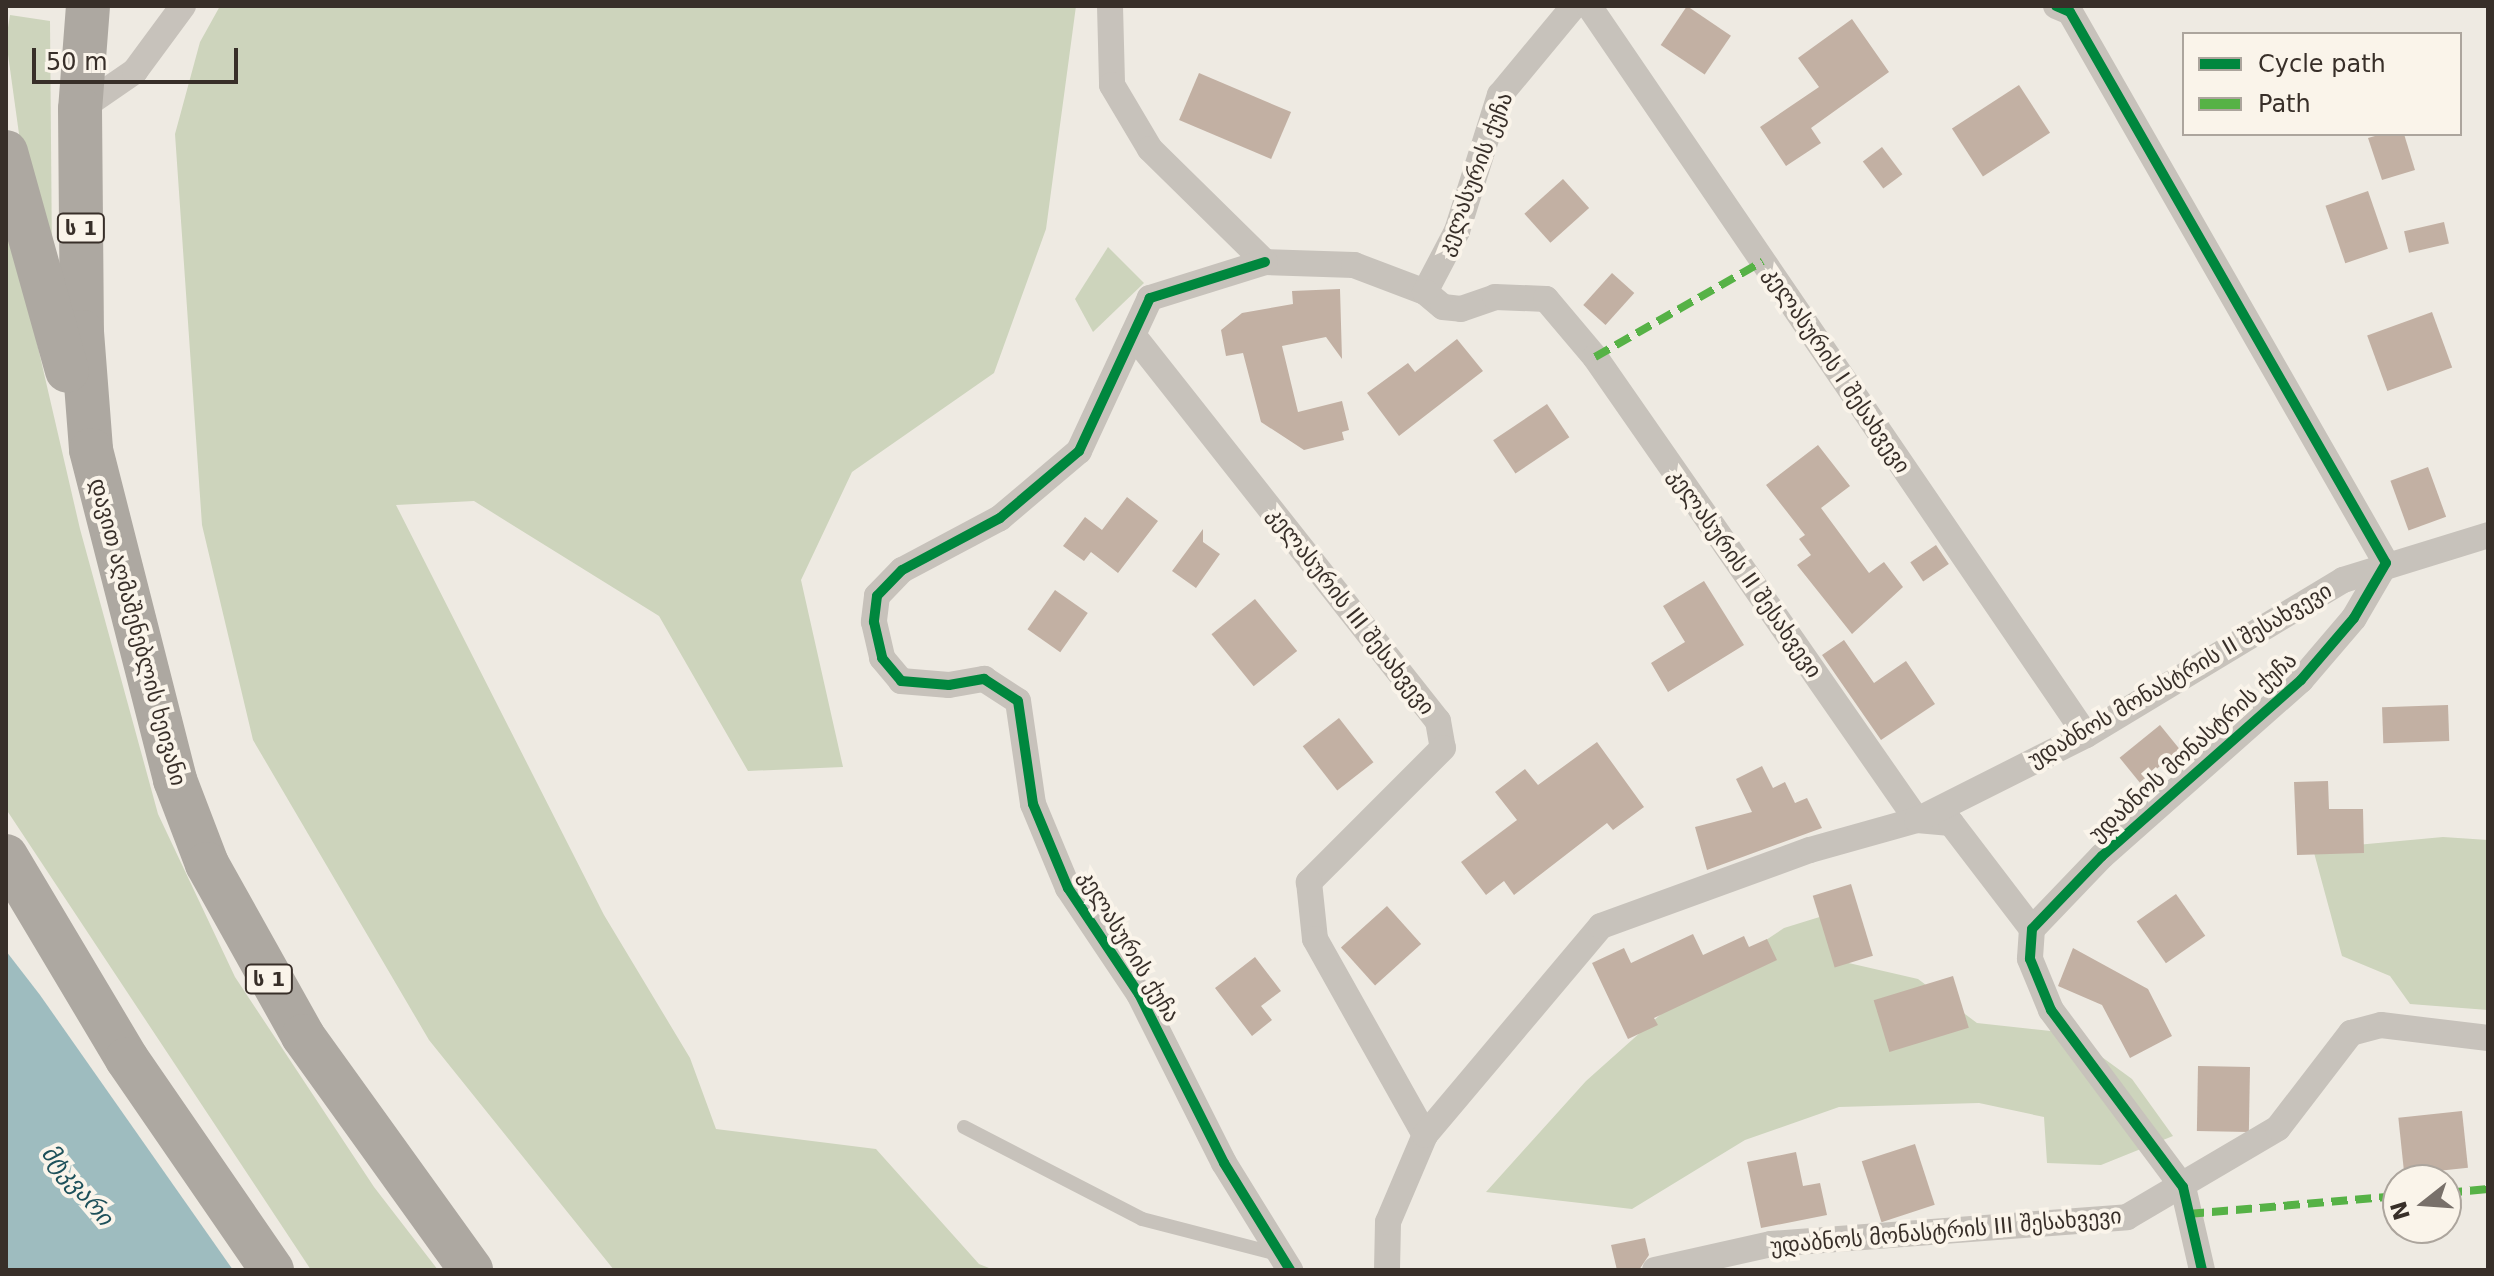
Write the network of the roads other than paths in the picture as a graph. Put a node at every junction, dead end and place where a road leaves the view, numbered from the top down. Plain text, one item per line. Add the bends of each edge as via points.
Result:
1 (88, 6) edge
2 (183, 6) edge
3 (1110, 6) edge
4 (1574, 6) edge
5 (1589, 6) edge
6 (2056, 6) edge
7 (80, 109) junction
8 (6, 152) edge
9 (1265, 262) junction
10 (1425, 292) junction
11 (1133, 335) junction
12 (91, 450) junction
13 (2488, 535) edge
14 (2386, 563) junction
15 (2086, 735) junction
16 (1917, 820) junction
17 (6, 856) edge
18 (2032, 929) junction
19 (2488, 1038) edge
20 (964, 1127) dead end
21 (1425, 1135) junction
22 (2183, 1187) junction
23 (1284, 1262) edge
24 (272, 1270) edge
25 (471, 1270) edge
26 (1387, 1270) edge
27 (1655, 1270) edge
28 (2202, 1270) edge

1 - 7 highway, დავით აღმაშენებლის ხეივანი / ს 1
2 - 7 street via 135,71
3 - 9 street via 1112,85 1150,149
4 - 10 street, კელასურის ქუჩა via 1500,95 1457,231
5 - 15 street, კელასურის I შესახვევი
6 - 14 street via 2070,12
7 - 12 highway, დავით აღმაშენებლის ხეივანი / ს 1 via 82,332
8 - 12 highway
9 - 10 street, კელასურის ქუჩა via 1354,265
9 - 11 street, კელასურის ქუჩა via 1150,298
10 - 16 street, კელასურის II შესახვევი via 1443,307 1461,309 1495,297 1546,299 1595,357
11 - 21 street, კელასურის III შესახვევი via 1438,721 1443,748 1309,882 1315,939
11 - 23 street, კელასურის ქუჩა via 1079,451 1000,518 902,570 877,596 874,622 882,658 901,681 949,685 984,679 1018,701 1033,804 1068,888 1139,994
12 - 25 highway, დავით აღმაშენებლის ხეივანი / ს 1 via 139,652 175,780 207,864 303,1036
13 - 14 street, უდაბნოს მონასტრის II შესახვევი
14 - 15 street, უდაბნოს მონასტრის II შესახვევი via 2343,580
14 - 18 street, უდაბნოს მონასტრის ქუჩა via 2354,618 2301,680 2102,856
15 - 16 street, უდაბნოს მონასტრის II შესახვევი
16 - 18 street via 1951,823
16 - 21 street, უდაბნოს მონასტრის II შესახვევი via 1810,850 1601,926
17 - 24 highway via 127,1059
18 - 22 street via 2030,959 2051,1010
19 - 22 street, უდაბნოს მონასტრის III შესახვევი via 2381,1025 2351,1033 2278,1128
20 - 23 lane via 1142,1219
21 - 26 street, უდაბნოს მონასტრის II შესახვევი via 1388,1222
22 - 27 street, უდაბნოს მონასტრის III შესახვევი via 2127,1217 1771,1244
22 - 28 street

